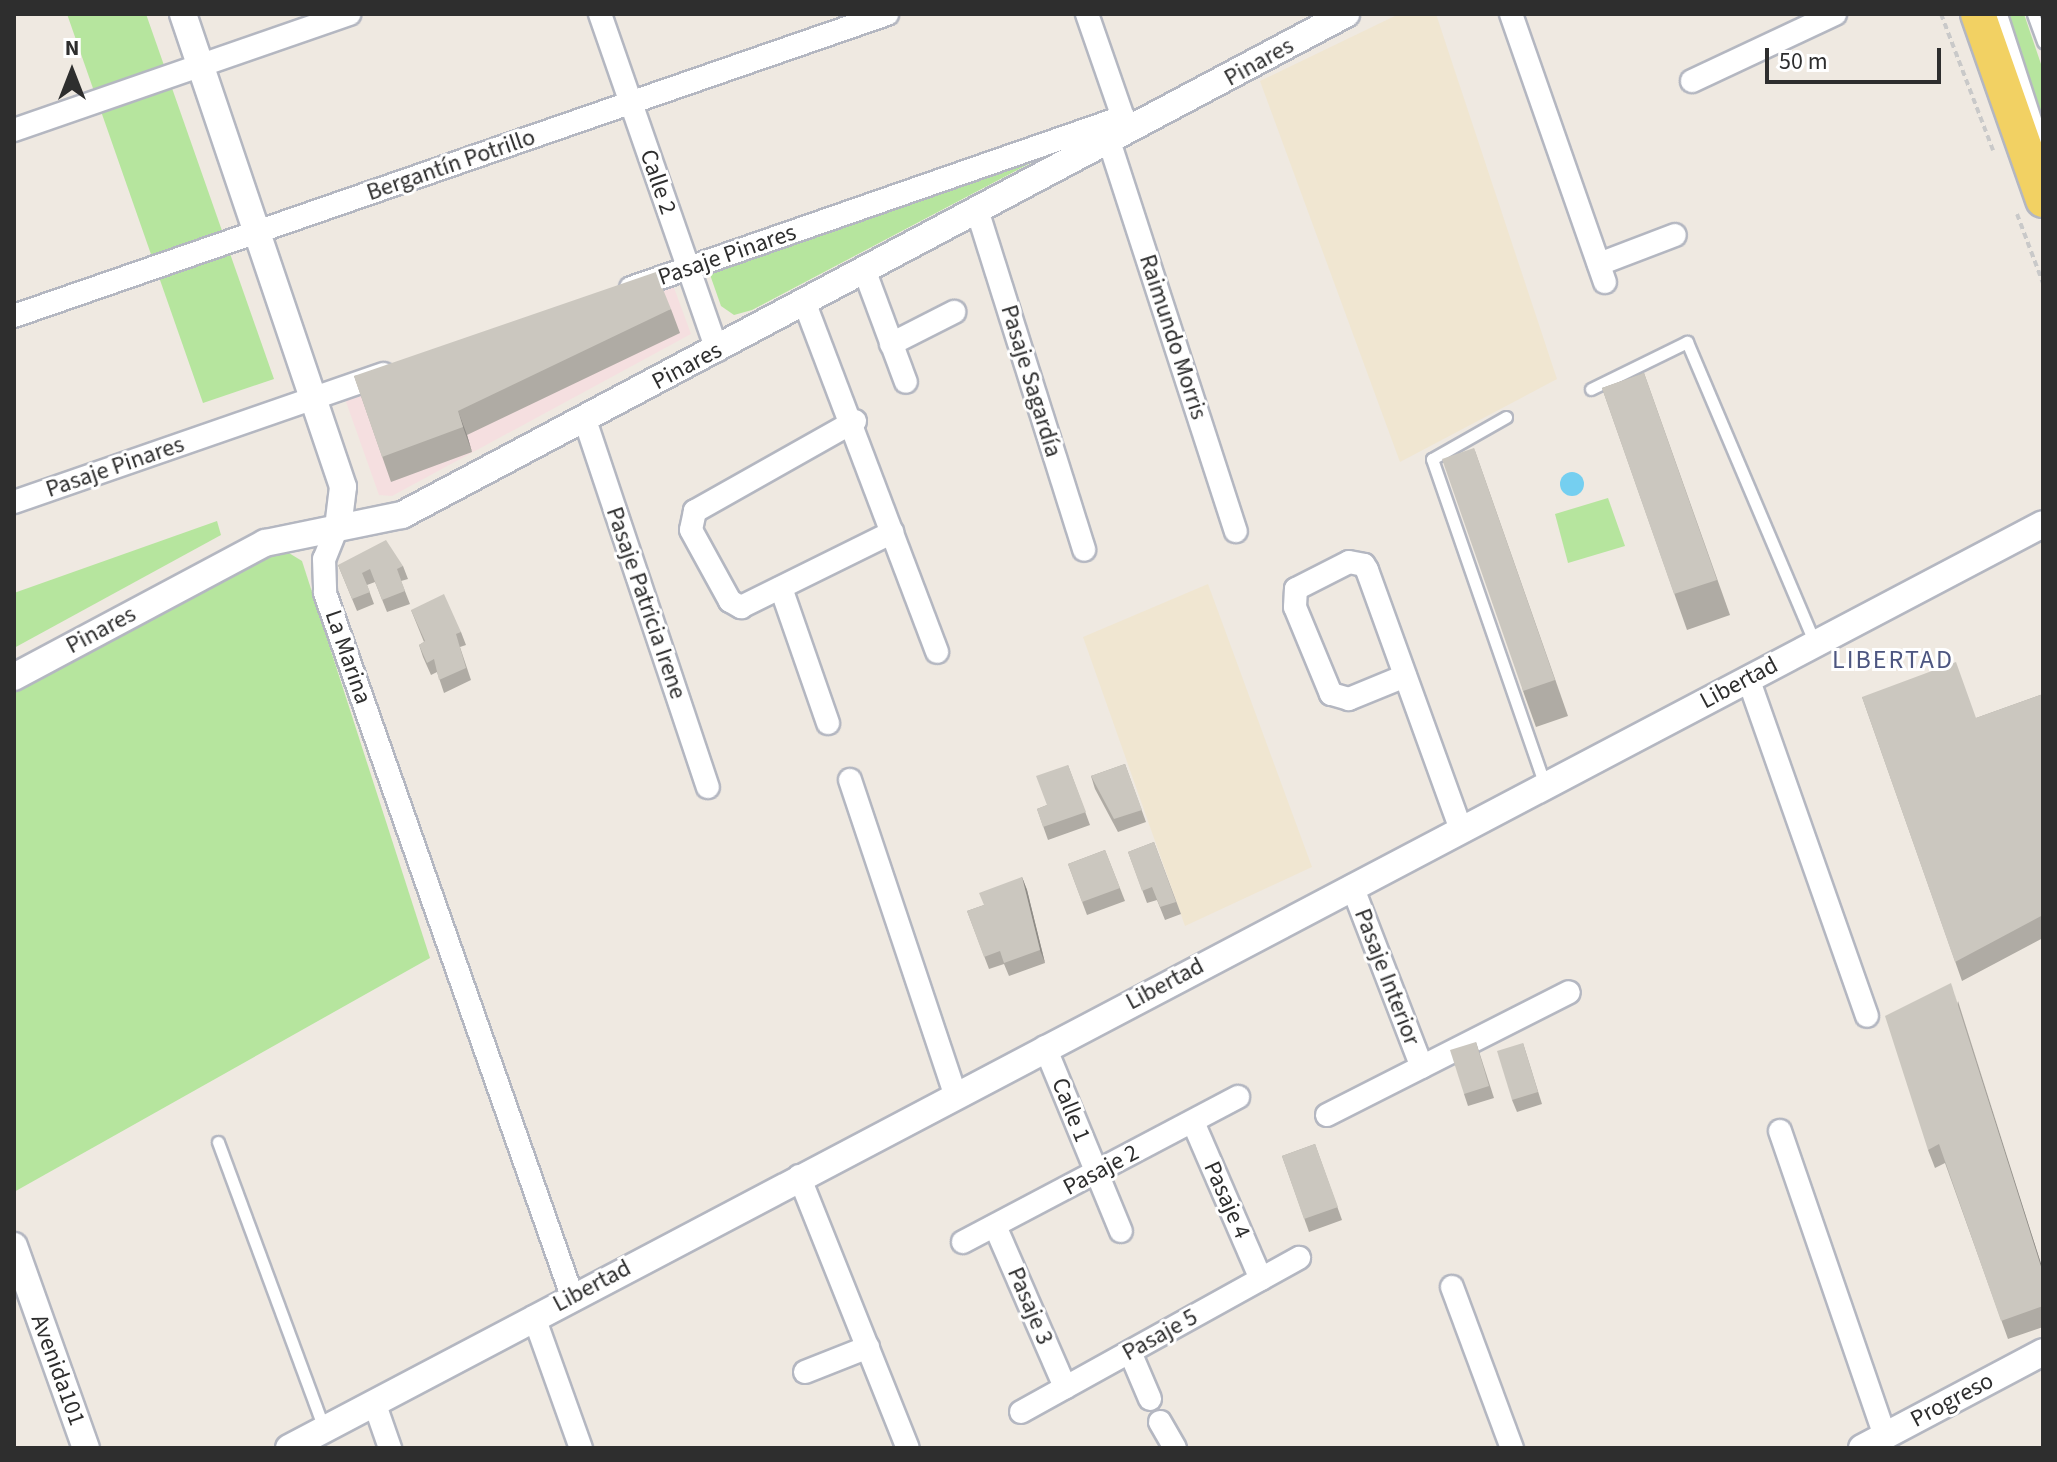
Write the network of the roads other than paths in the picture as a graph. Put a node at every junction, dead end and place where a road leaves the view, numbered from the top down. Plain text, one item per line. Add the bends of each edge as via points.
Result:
1 (183, 14) edge
2 (349, 14) edge
3 (600, 14) edge
4 (887, 14) edge
5 (1087, 14) edge
6 (1346, 14) edge
7 (1511, 14) edge
8 (1835, 14) edge
9 (1978, 14) edge
10 (2001, 14) edge
11 (2033, 14) edge
12 (2043, 42) edge
13 (200, 66) junction
14 (1692, 81) dead end
15 (631, 103) junction
16 (14, 130) edge
17 (1120, 131) junction
18 (2043, 143) edge
19 (2029, 204) edge
20 (978, 213) junction
21 (256, 232) junction
22 (1675, 235) dead end
23 (688, 268) junction
24 (865, 272) junction
25 (613, 294) edge
26 (805, 304) junction
27 (954, 312) dead end
28 (14, 316) edge
29 (891, 344) junction
30 (717, 350) junction
31 (403, 367) edge
32 (906, 382) dead end
33 (1591, 389) dead end
34 (313, 399) junction
35 (1506, 417) dead end
36 (585, 420) junction
37 (855, 421) junction
38 (14, 502) edge
39 (2043, 524) edge
40 (338, 525) junction
41 (1236, 531) dead end
42 (893, 532) junction
43 (1084, 550) dead end
44 (781, 588) junction
45 (1816, 643) junction
46 (937, 652) dead end
47 (1405, 676) junction
48 (14, 677) edge
49 (1748, 678) junction
50 (828, 723) dead end
51 (850, 780) dead end
52 (1545, 785) junction
53 (708, 787) dead end
54 (1461, 829) junction
55 (1352, 886) junction
56 (1569, 992) dead end
57 (1867, 1016) dead end
58 (1045, 1047) junction
59 (1422, 1067) junction
60 (955, 1094) junction
61 (1238, 1097) dead end
62 (1327, 1115) dead end
63 (1193, 1122) junction
64 (1780, 1131) dead end
65 (218, 1142) dead end
66 (1096, 1172) junction
67 (799, 1176) junction
68 (995, 1226) junction
69 (1121, 1231) dead end
70 (963, 1242) dead end
71 (14, 1246) edge
72 (1299, 1258) dead end
73 (1261, 1279) junction
74 (1452, 1287) dead end
75 (572, 1296) junction
76 (534, 1317) junction
77 (868, 1347) junction
78 (1130, 1352) junction
79 (2043, 1352) edge
80 (805, 1372) dead end
81 (1065, 1387) junction
82 (1150, 1399) dead end
83 (374, 1402) junction
84 (1021, 1412) dead end
85 (1160, 1422) dead end
86 (324, 1429) junction
87 (1873, 1442) edge
88 (86, 1448) edge
89 (289, 1448) edge
90 (390, 1448) edge
91 (581, 1448) edge
92 (908, 1448) edge
93 (1175, 1448) edge
94 (1512, 1448) edge

1 - 13 street, La Marina
2 - 13 street
3 - 15 street, Calle 2
4 - 15 street, Bergantín Potrillo
5 - 17 street, Raimundo Morris
6 - 17 street, Pinares
7 - 22 street via 1602,273
8 - 14 street
9 - 19 main road
10 - 18 lane
11 - 12 lane
13 - 16 street
13 - 21 street, La Marina
15 - 21 street, Bergantín Potrillo
15 - 23 street, Calle 2
17 - 20 street, Pinares
17 - 23 street, Pasaje Pinares
17 - 41 street, Raimundo Morris
20 - 24 street, Pinares
20 - 43 street, Pasaje Sagardía
21 - 28 street, Bergantín Potrillo
21 - 34 street, La Marina
23 - 25 street, Pasaje Pinares
23 - 30 street, Calle 2
24 - 26 street, Pinares
24 - 29 street
26 - 30 street, Pinares
26 - 37 street
27 - 29 street
29 - 32 street
30 - 36 street, Pinares
31 - 34 street, Pasaje Pinares
33 - 45 lane via 1687,342
34 - 38 street, Pasaje Pinares
34 - 40 street, La Marina via 343,487
35 - 52 lane via 1432,459
36 - 40 street, Pinares via 402,515
36 - 53 street, Pasaje Patricia Irene
37 - 42 street
37 - 44 street via 690,519 732,604 745,606
39 - 45 street, Libertad
40 - 48 street, Pinares via 249,550
40 - 75 street, La Marina via 324,559 325,593
42 - 44 street
42 - 46 street
44 - 50 street
45 - 49 street, Libertad
47 - 47 street via 1364,565 1349,562 1296,589 1295,607 1331,694 1349,699
47 - 54 street
49 - 52 street, Libertad
49 - 57 street
51 - 60 street
52 - 54 street, Libertad
54 - 55 street, Libertad
55 - 58 street, Libertad
55 - 59 street, Pasaje Interior
56 - 59 street
58 - 60 street, Libertad
58 - 66 street, Calle 1
59 - 62 street
60 - 67 street, Libertad
61 - 63 street, Pasaje 2
63 - 66 street, Pasaje 2
63 - 73 street, Pasaje 4
64 - 87 street
65 - 86 lane
66 - 68 street, Pasaje 2
66 - 69 street, Calle 1
67 - 75 street, Libertad
67 - 77 street
68 - 70 street, Pasaje 2
68 - 81 street, Pasaje 3
71 - 88 street, Avenida101
72 - 73 street, Pasaje 5
73 - 78 street, Pasaje 5
74 - 94 street
75 - 76 street, Libertad
76 - 83 street, Libertad
76 - 91 street
77 - 80 street
77 - 92 street
78 - 81 street, Pasaje 5
78 - 82 street
79 - 87 street, Progreso
81 - 84 street, Pasaje 5
83 - 86 street, Libertad
83 - 90 street
85 - 93 street
86 - 89 street, Libertad

